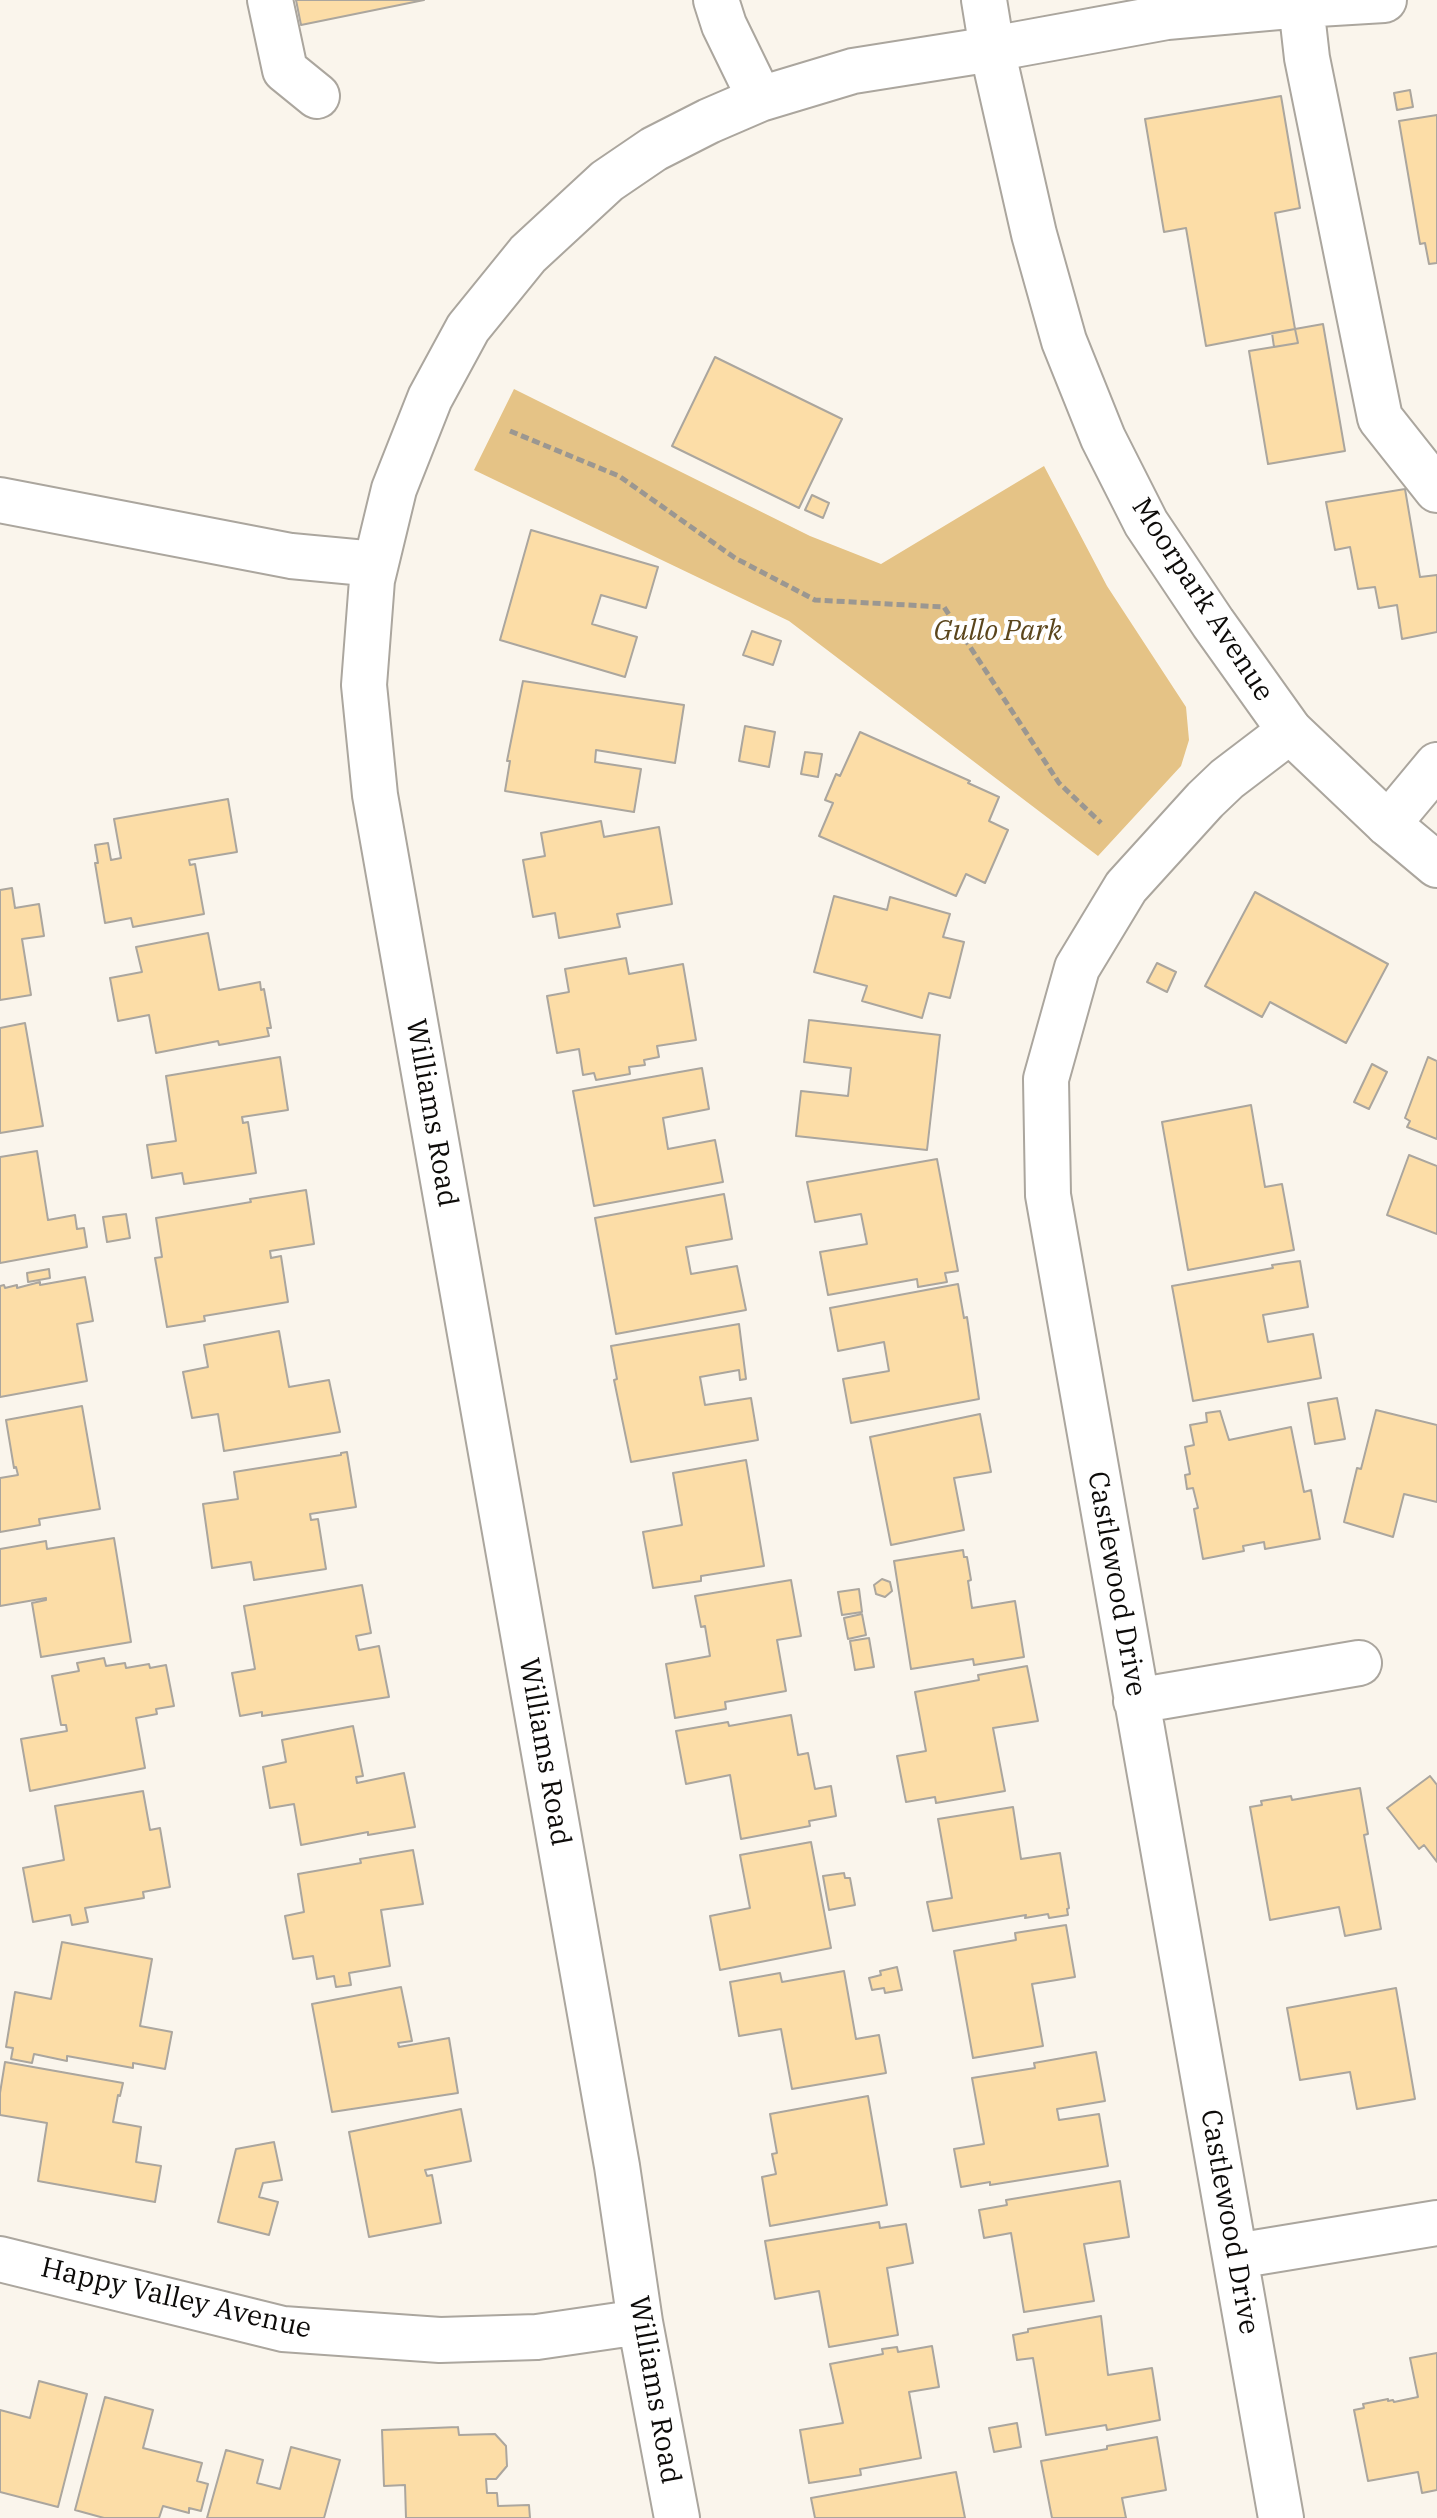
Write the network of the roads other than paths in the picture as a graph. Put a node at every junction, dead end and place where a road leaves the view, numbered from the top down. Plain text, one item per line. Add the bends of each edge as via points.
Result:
1 (270, 0) edge
2 (716, 0) edge
3 (984, 0) edge
4 (1384, 0) edge
5 (1301, 5) junction
6 (1165, 9) edge
7 (992, 49) junction
8 (317, 96) dead end
9 (760, 99) junction
10 (1437, 490) edge
11 (0, 500) edge
12 (376, 564) junction
13 (1290, 731) junction
14 (1437, 765) edge
15 (1388, 824) junction
16 (1437, 865) edge
17 (1359, 1663) dead end
18 (1136, 1701) junction
19 (1437, 2223) edge
20 (1236, 2256) junction
21 (0, 2259) edge
22 (640, 2322) junction
23 (677, 2518) edge
24 (1281, 2518) edge

1 - 8 street via 285,70
2 - 9 street
3 - 7 street, Moorpark Avenue
4 - 5 street, Williams Road
5 - 6 street, Williams Road
5 - 10 street via 1307,58 1380,418
6 - 7 street, Williams Road
7 - 9 street, Williams Road via 853,71
7 - 13 street, Moorpark Avenue via 1064,341 1103,438 1146,523
9 - 12 street, Williams Road via 636,160 528,254 468,328 430,398 394,489
11 - 12 street via 291,556
12 - 22 street, Williams Road via 364,685 375,795 617,2166
13 - 15 street, Moorpark Avenue
13 - 18 street, Castlewood Drive via 1227,779 1126,887 1077,968 1046,1079 1048,1195
14 - 15 street
15 - 16 street, Moorpark Avenue
17 - 18 street
18 - 20 street, Castlewood Drive
19 - 20 street
20 - 24 street, Castlewood Drive
21 - 22 street, Happy Valley Avenue via 283,2329 440,2340 544,2336
22 - 23 street, Williams Road

